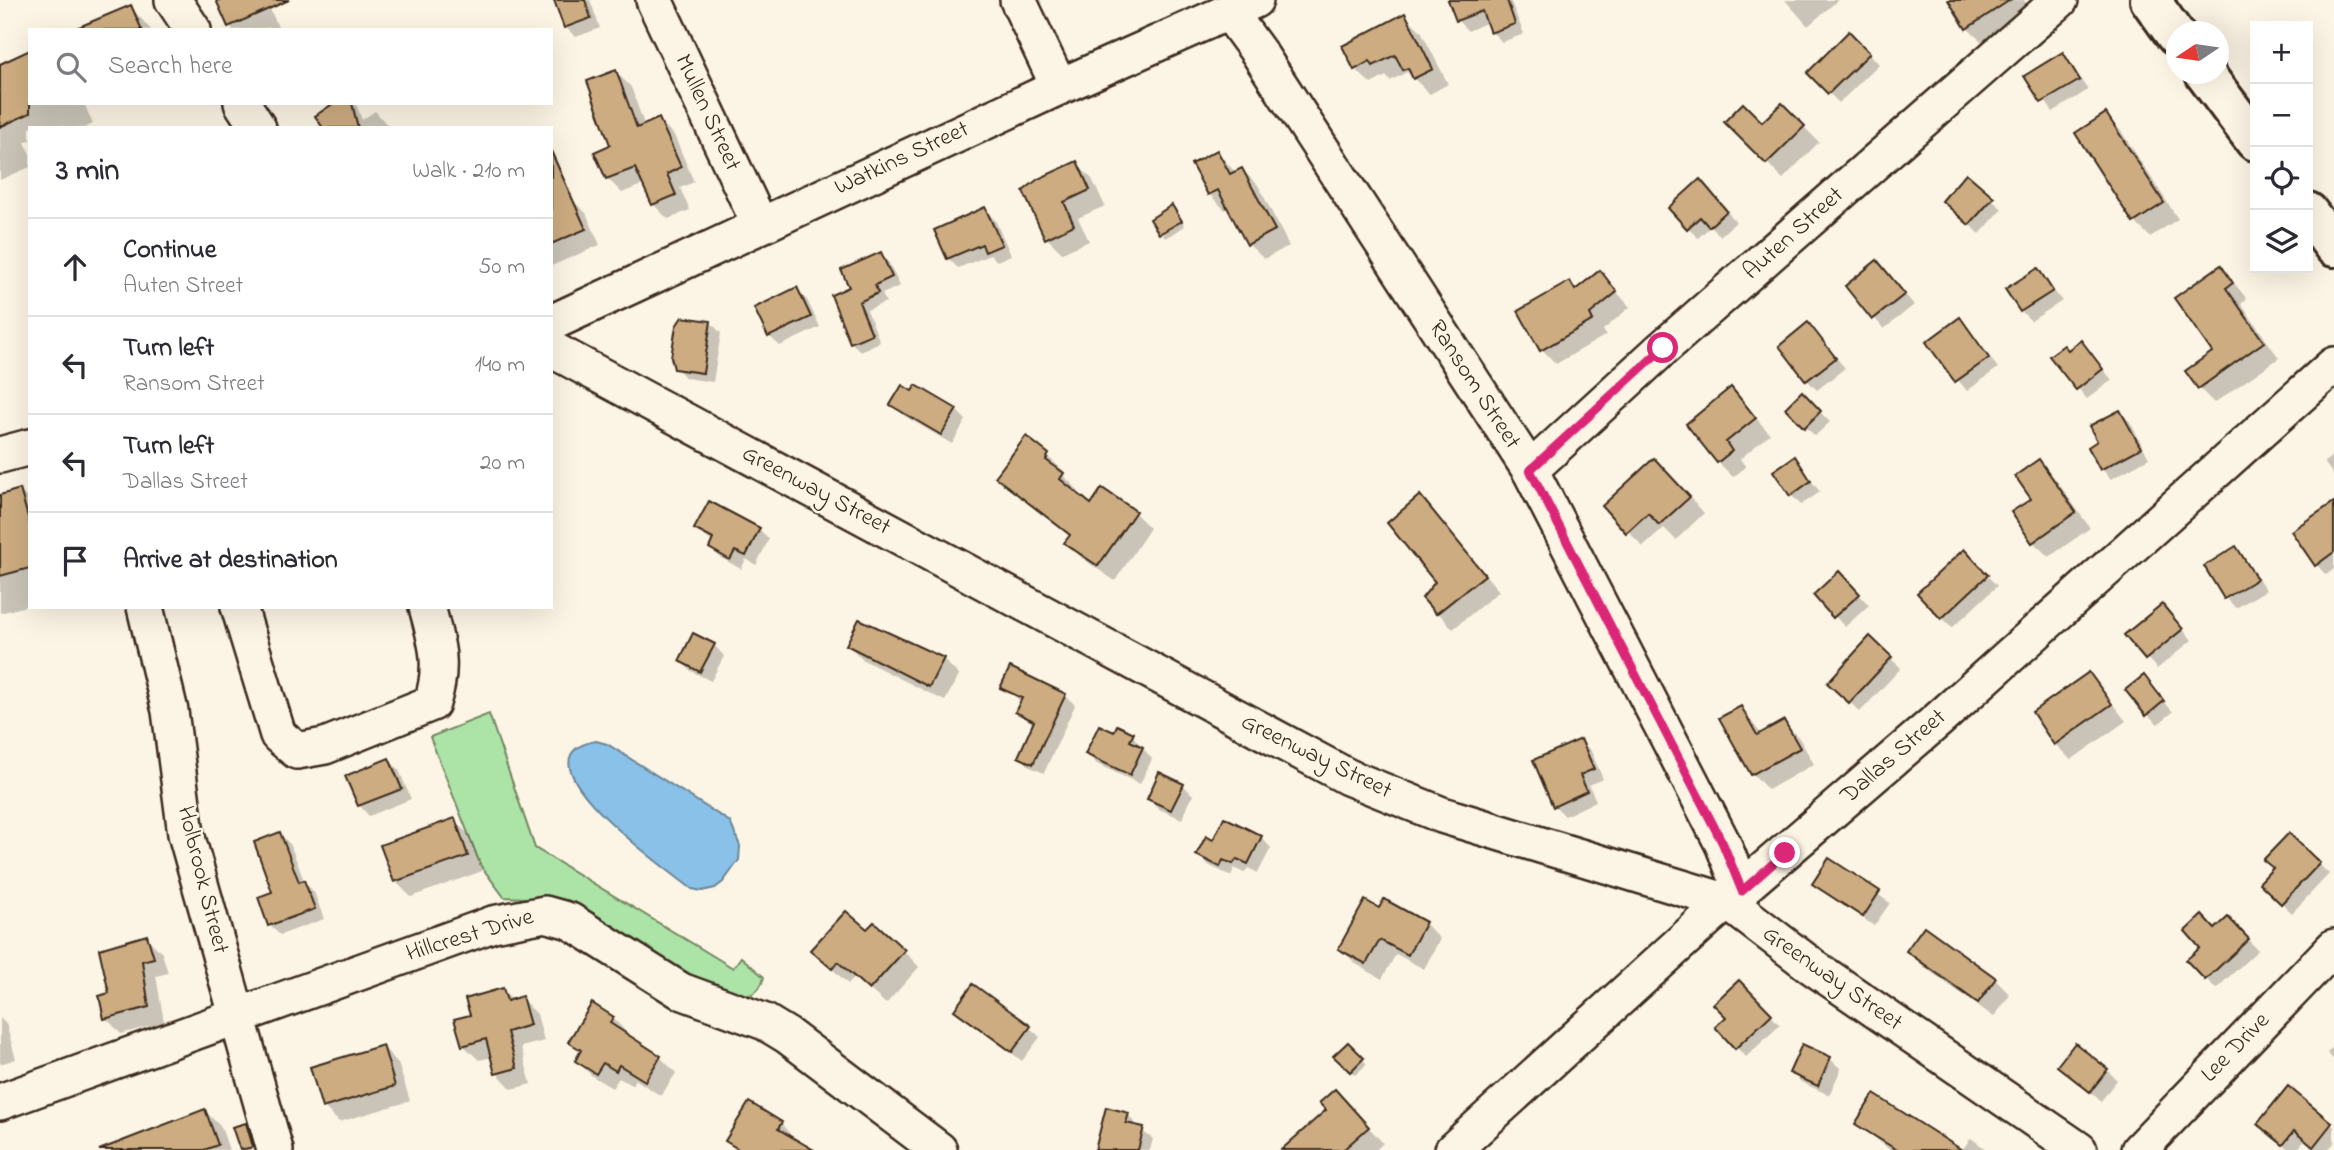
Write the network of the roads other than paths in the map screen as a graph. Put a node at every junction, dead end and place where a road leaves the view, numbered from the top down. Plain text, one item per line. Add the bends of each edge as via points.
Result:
1 (173, 0) edge
2 (654, 0) edge
3 (1018, 0) edge
4 (2060, 0) edge
5 (2150, 0) edge
6 (1242, 6) edge
7 (2166, 22) edge
8 (192, 28) edge
9 (2212, 84) edge
10 (1059, 87) junction
11 (243, 105) edge
12 (257, 126) edge
13 (2250, 134) edge
14 (2313, 219) edge
15 (760, 225) junction
16 (2334, 247) edge
17 (553, 346) edge
18 (2334, 365) edge
19 (28, 448) edge
20 (0, 455) edge
21 (1530, 470) junction
22 (145, 609) edge
23 (240, 609) edge
24 (428, 609) edge
25 (1735, 896) junction
26 (2334, 947) edge
27 (237, 1017) junction
28 (0, 1102) edge
29 (275, 1150) edge
30 (939, 1150) edge
31 (1453, 1150) edge
32 (2079, 1150) edge
33 (2139, 1150) edge

1 - 8 street
2 - 15 street, Mullen Street
3 - 10 street
4 - 21 street, Auten Street
5 - 7 main road
6 - 10 street, Watkins Street
6 - 21 street, Ransom Street via 1259,52
9 - 13 main road
10 - 15 street, Watkins Street
11 - 12 street
14 - 16 main road
15 - 17 street, Watkins Street
17 - 25 street, Greenway Street via 1348,777 1442,815
18 - 25 street, Dallas Street
19 - 20 street
21 - 25 street, Ransom Street via 1723,844
22 - 27 street, Holbrook Street via 170,711 186,834
23 - 24 street via 278,735 297,751 324,746 432,703 440,677
25 - 31 street, Dallas Street
25 - 32 street, Greenway Street via 1813,967
26 - 33 street, Lee Drive
27 - 28 street, Hillcrest Drive
27 - 29 street, Holbrook Street
27 - 30 street, Hillcrest Drive via 493,924 545,914 570,921 681,991 777,1029

